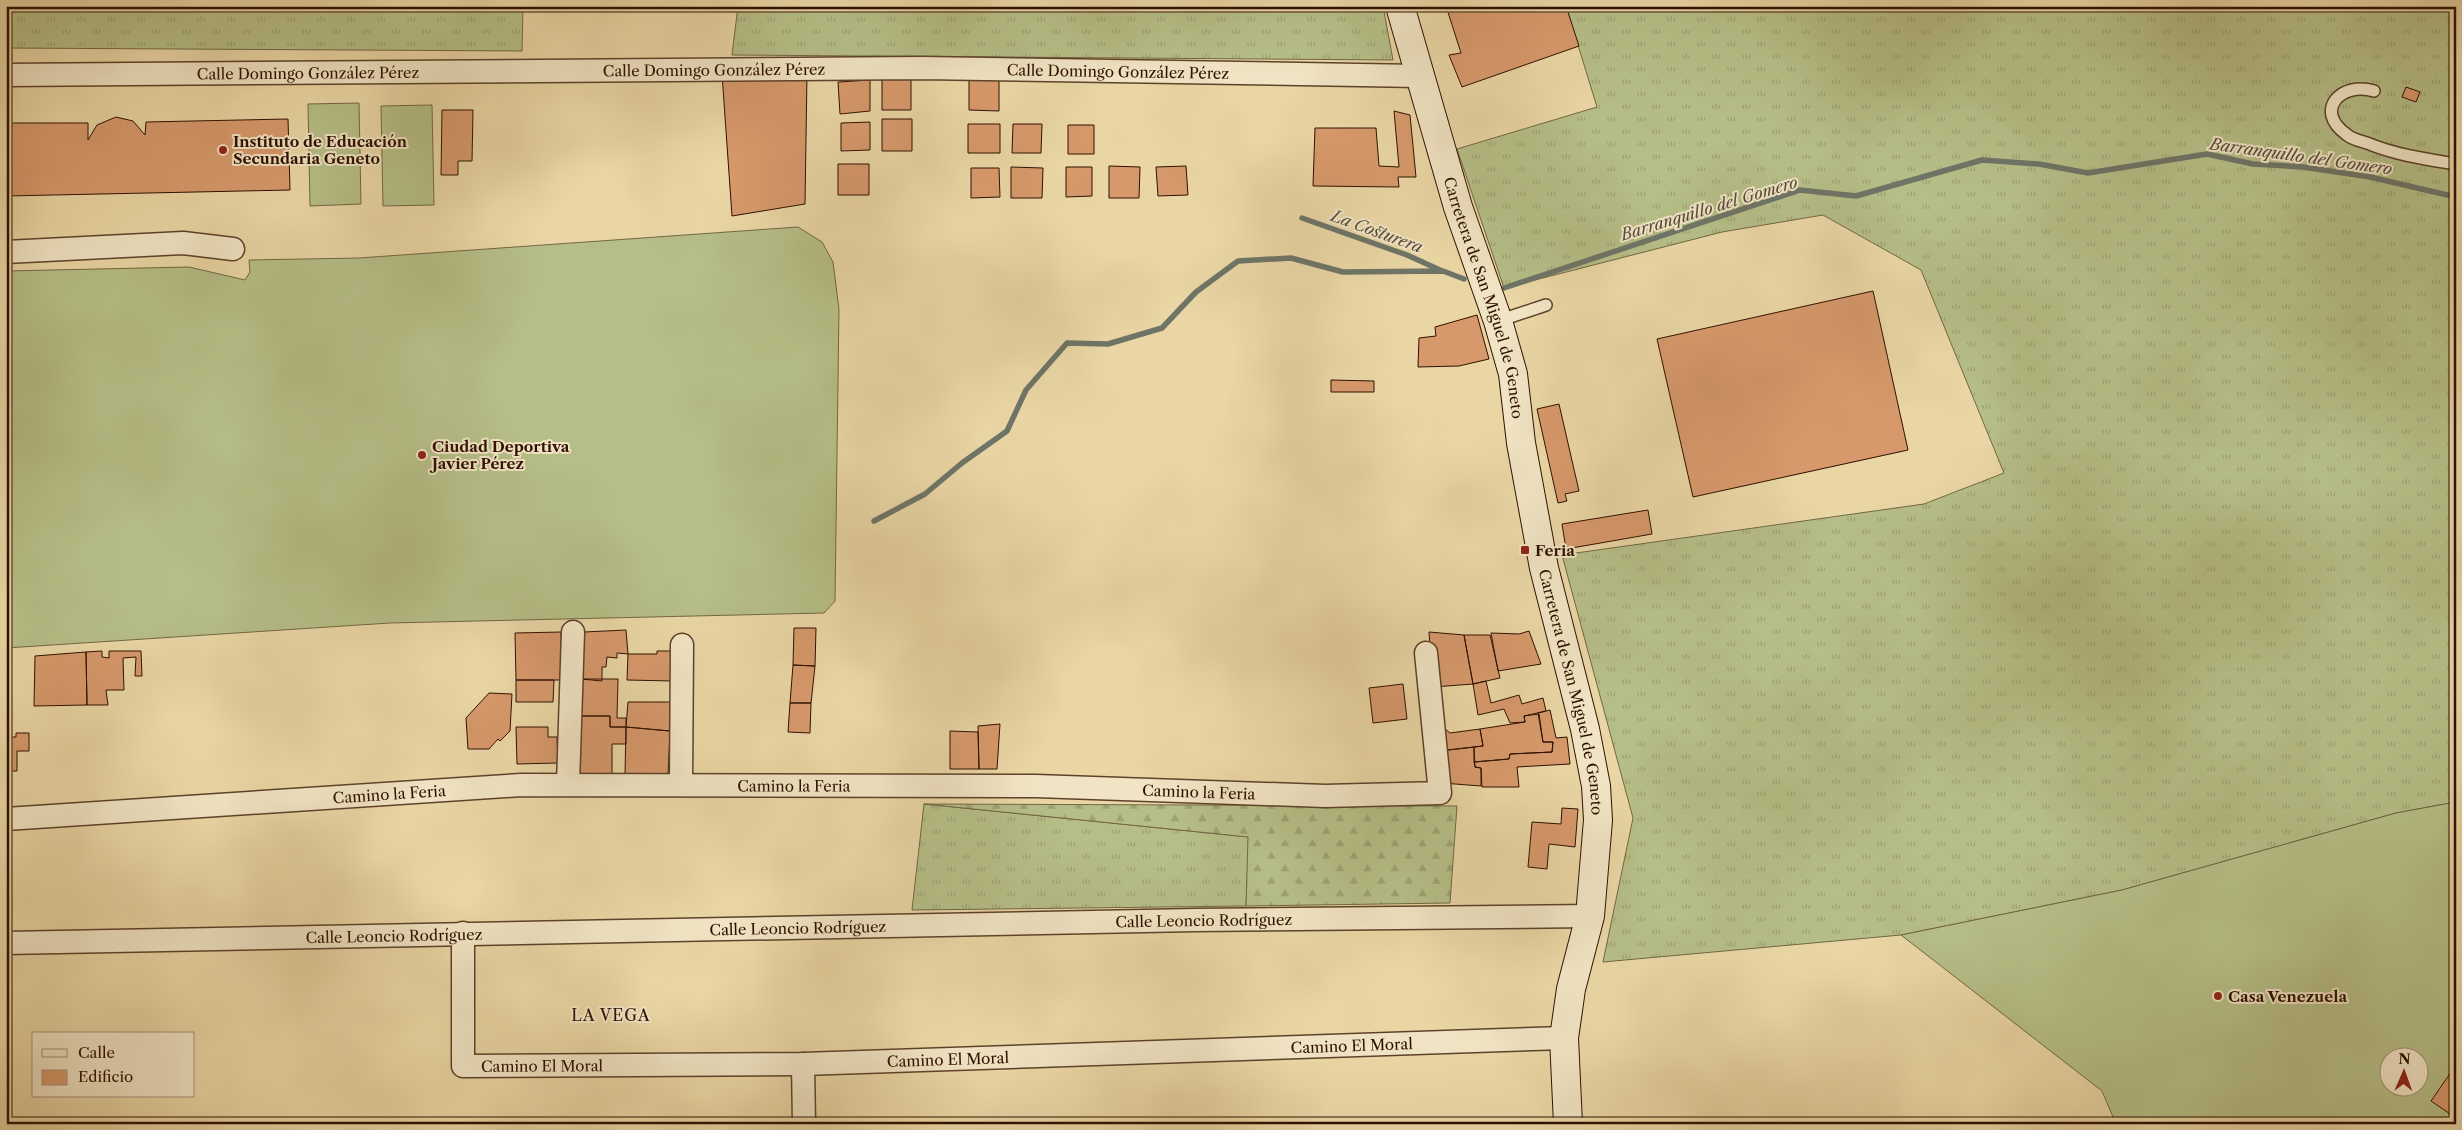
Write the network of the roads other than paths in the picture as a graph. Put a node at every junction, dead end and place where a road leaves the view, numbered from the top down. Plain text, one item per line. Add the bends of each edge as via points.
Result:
1 (1400, 6) edge
2 (6, 75) edge
3 (1420, 76) junction
4 (2374, 91) dead end
5 (2456, 164) edge
6 (233, 250) dead end
7 (6, 252) edge
8 (1546, 305) dead end
9 (1498, 321) junction
10 (574, 632) dead end
11 (682, 645) dead end
12 (1426, 653) dead end
13 (568, 784) junction
14 (681, 784) junction
15 (6, 819) edge
16 (1590, 916) junction
17 (463, 933) junction
18 (6, 943) edge
19 (1564, 1038) junction
20 (803, 1064) junction
21 (804, 1124) edge
22 (1568, 1124) edge

1 - 3 main road, Carretera de San Miguel de Geneto
2 - 3 street, Calle Domingo González Pérez via 922,68
3 - 9 main road, Carretera de San Miguel de Geneto via 1458,207
4 - 5 lane via 2362,88 2342,93 2333,101 2334,125 2347,136 2394,154
6 - 7 street via 183,243
8 - 9 lane
9 - 16 main road, Carretera de San Miguel de Geneto via 1513,374 1521,444 1544,568 1585,729 1596,786 1598,820
10 - 13 street
11 - 14 street
12 - 14 street, Camino la Feria via 1440,793 1325,796 1036,786
13 - 14 street, Camino la Feria
13 - 15 street, Camino la Feria
16 - 17 street, Calle Leoncio Rodríguez
16 - 19 main road, Carretera de San Miguel de Geneto via 1571,990
17 - 18 street, Calle Leoncio Rodríguez
17 - 20 street, Camino El Moral via 464,1066
19 - 20 street, Camino El Moral
19 - 22 main road, Carretera de San Miguel de Geneto
20 - 21 street

